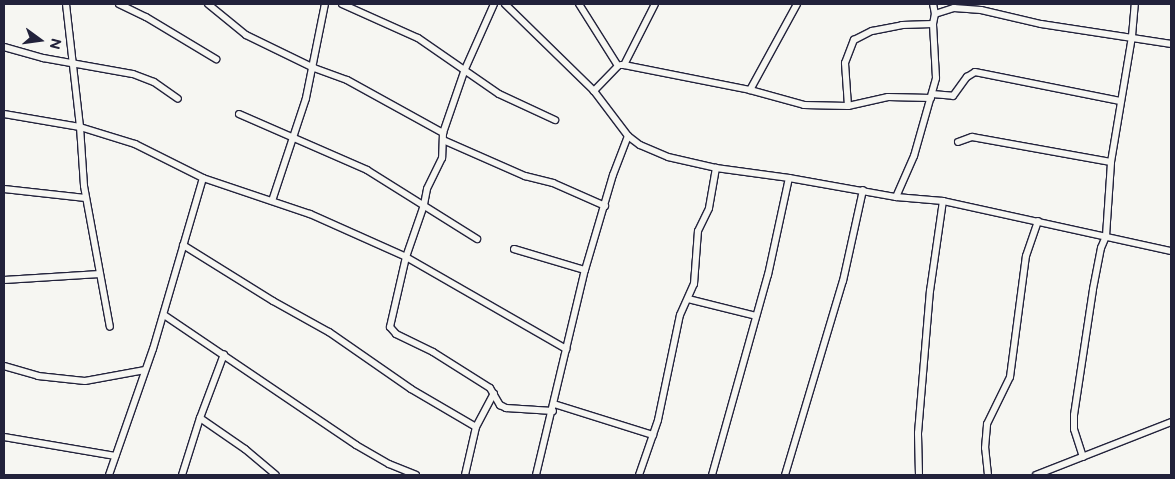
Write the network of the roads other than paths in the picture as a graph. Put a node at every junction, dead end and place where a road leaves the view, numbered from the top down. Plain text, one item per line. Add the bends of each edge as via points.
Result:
1 (66, 4) edge
2 (119, 4) edge
3 (208, 4) edge
4 (325, 4) edge
5 (342, 4) edge
6 (494, 4) edge
7 (505, 4) edge
8 (579, 4) edge
9 (655, 4) edge
10 (797, 4) edge
11 (933, 4) edge
12 (1135, 4) edge
13 (935, 14) junction
14 (933, 24) junction
15 (1132, 36) junction
16 (1171, 44) edge
17 (4, 46) edge
18 (216, 59) dead end
19 (72, 61) junction
20 (621, 66) junction
21 (314, 68) junction
22 (465, 69) junction
23 (750, 90) junction
24 (594, 91) junction
25 (932, 96) junction
26 (178, 99) dead end
27 (1120, 101) junction
28 (848, 106) junction
29 (4, 114) edge
30 (239, 114) dead end
31 (554, 120) dead end
32 (80, 127) junction
33 (628, 136) junction
34 (443, 137) junction
35 (293, 138) junction
36 (958, 142) dead end
37 (1112, 162) junction
38 (716, 168) junction
39 (203, 178) junction
40 (789, 178) junction
41 (4, 189) edge
42 (863, 190) junction
43 (896, 197) junction
44 (86, 198) junction
45 (272, 201) junction
46 (943, 201) junction
47 (424, 205) junction
48 (605, 206) junction
49 (1038, 221) junction
50 (1106, 236) junction
51 (477, 239) dead end
52 (184, 245) junction
53 (514, 249) dead end
54 (1171, 251) edge
55 (406, 256) junction
56 (585, 270) junction
57 (100, 274) junction
58 (4, 280) edge
59 (688, 299) junction
60 (164, 315) junction
61 (756, 316) junction
62 (110, 327) dead end
63 (566, 348) junction
64 (224, 354) junction
65 (4, 366) edge
66 (145, 370) junction
67 (494, 393) junction
68 (553, 408) junction
69 (200, 418) junction
70 (1171, 422) edge
71 (476, 427) junction
72 (653, 435) junction
73 (4, 437) edge
74 (114, 456) junction
75 (1083, 456) junction
76 (109, 475) edge
77 (182, 475) edge
78 (276, 475) edge
79 (416, 475) edge
80 (466, 475) edge
81 (536, 475) edge
82 (639, 475) edge
83 (712, 475) edge
84 (785, 475) edge
85 (918, 475) edge
86 (988, 475) edge
87 (1036, 475) edge

1 - 19 street
2 - 18 street
3 - 21 street via 246,35
4 - 21 street
5 - 22 street via 418,38
6 - 22 street
7 - 24 street
8 - 20 street
9 - 20 street
10 - 23 street
11 - 13 street
12 - 15 street
13 - 14 street
13 - 15 street via 954,8 981,10 1041,24
14 - 25 street via 936,78
14 - 28 street via 872,30 854,40 845,63
15 - 16 street
15 - 27 street
17 - 19 street via 43,58
19 - 26 street via 133,74 154,82
19 - 32 street
20 - 23 street
20 - 24 street
21 - 34 street via 347,80
21 - 35 street
22 - 31 street via 499,94
22 - 34 street
23 - 28 street via 804,105
24 - 33 street
25 - 27 street via 954,96 967,77 976,72
25 - 28 street via 888,97
25 - 43 street via 914,156
27 - 37 street
29 - 32 street
30 - 35 street
32 - 39 street via 135,144
32 - 44 street
33 - 38 street via 668,157
33 - 48 street
34 - 47 street via 442,158 427,189
34 - 48 street via 525,176 553,183
35 - 45 street
35 - 47 street via 367,170
36 - 37 street via 972,137
37 - 50 street
38 - 40 street
38 - 59 street via 709,208 698,231 694,284
39 - 45 street
39 - 52 street
40 - 42 street
40 - 61 street
41 - 44 street
42 - 43 street
42 - 84 street via 843,281
43 - 46 street
44 - 57 street
45 - 55 street
46 - 49 street
46 - 85 street via 930,291 918,433
47 - 51 street
47 - 55 street
48 - 56 street
49 - 50 street
49 - 86 street via 1026,256 1010,377 987,424
50 - 54 street
50 - 75 street via 1101,248 1074,415 1074,429
52 - 60 street
52 - 71 street
53 - 56 street
55 - 63 street
55 - 67 street via 390,330 479,380
56 - 63 street
57 - 58 street
57 - 62 street
59 - 61 street
59 - 72 street via 680,315
60 - 64 street
60 - 66 street
61 - 83 street
63 - 68 street
64 - 69 street
64 - 79 street via 356,445
65 - 66 street via 38,376 85,381
66 - 74 street
67 - 68 street via 500,405 506,408
67 - 71 street
68 - 72 street
68 - 81 street
69 - 77 street
69 - 78 street
70 - 75 street
71 - 80 street
72 - 82 street
73 - 74 street
74 - 76 street
75 - 87 street

